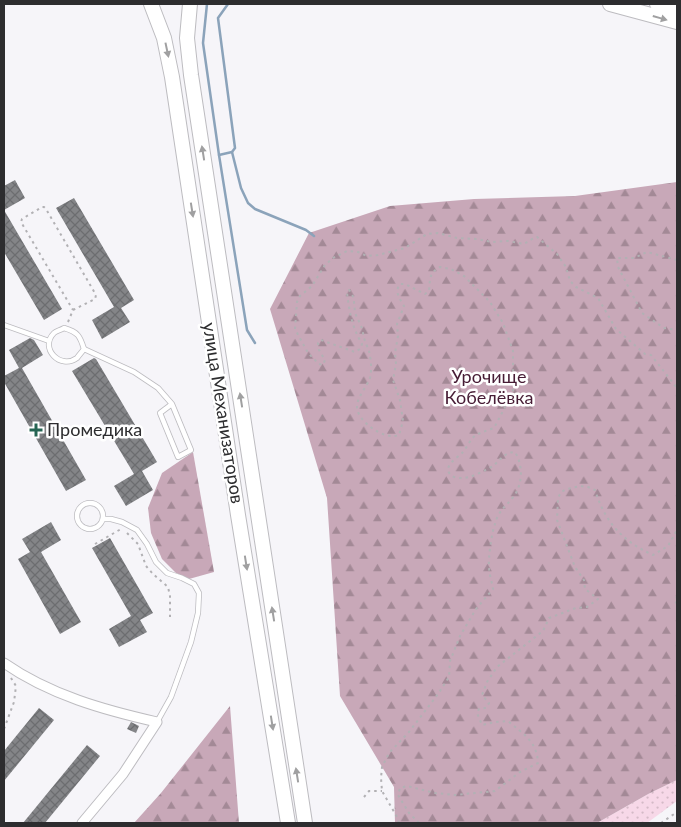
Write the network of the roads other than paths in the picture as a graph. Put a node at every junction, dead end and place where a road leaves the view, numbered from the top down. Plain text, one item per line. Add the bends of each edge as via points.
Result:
1 (151, 4) edge
2 (190, 4) edge
3 (610, 4) edge
4 (657, 4) edge
5 (677, 9) edge
6 (677, 22) edge
7 (4, 325) edge
8 (49, 341) junction
9 (84, 349) junction
10 (172, 404) junction
11 (103, 519) junction
12 (4, 663) edge
13 (157, 722) junction
14 (82, 823) edge
15 (288, 823) edge
16 (304, 823) edge

1 -> 15 main road, улица Механизаторов via 164,38 172,77
16 -> 2 main road, улица Механизаторов via 191,75 187,38
3 -> 6 main road
4 - 5 main road
7 - 8 lane
8 - 9 lane via 54,332 64,328 75,331
8 - 9 lane via 50,352 56,360 66,362 76,358
9 - 10 lane via 134,372 158,388
10 - 10 lane via 191,450 178,457 160,413
11 - 11 lane via 102,510 95,504 86,503 79,509 77,517 81,526 89,529 98,526
11 - 13 lane via 122,522 137,530 156,562 167,573 194,584 199,594 191,642 171,697
12 - 13 street via 82,702
13 - 14 street via 123,774

